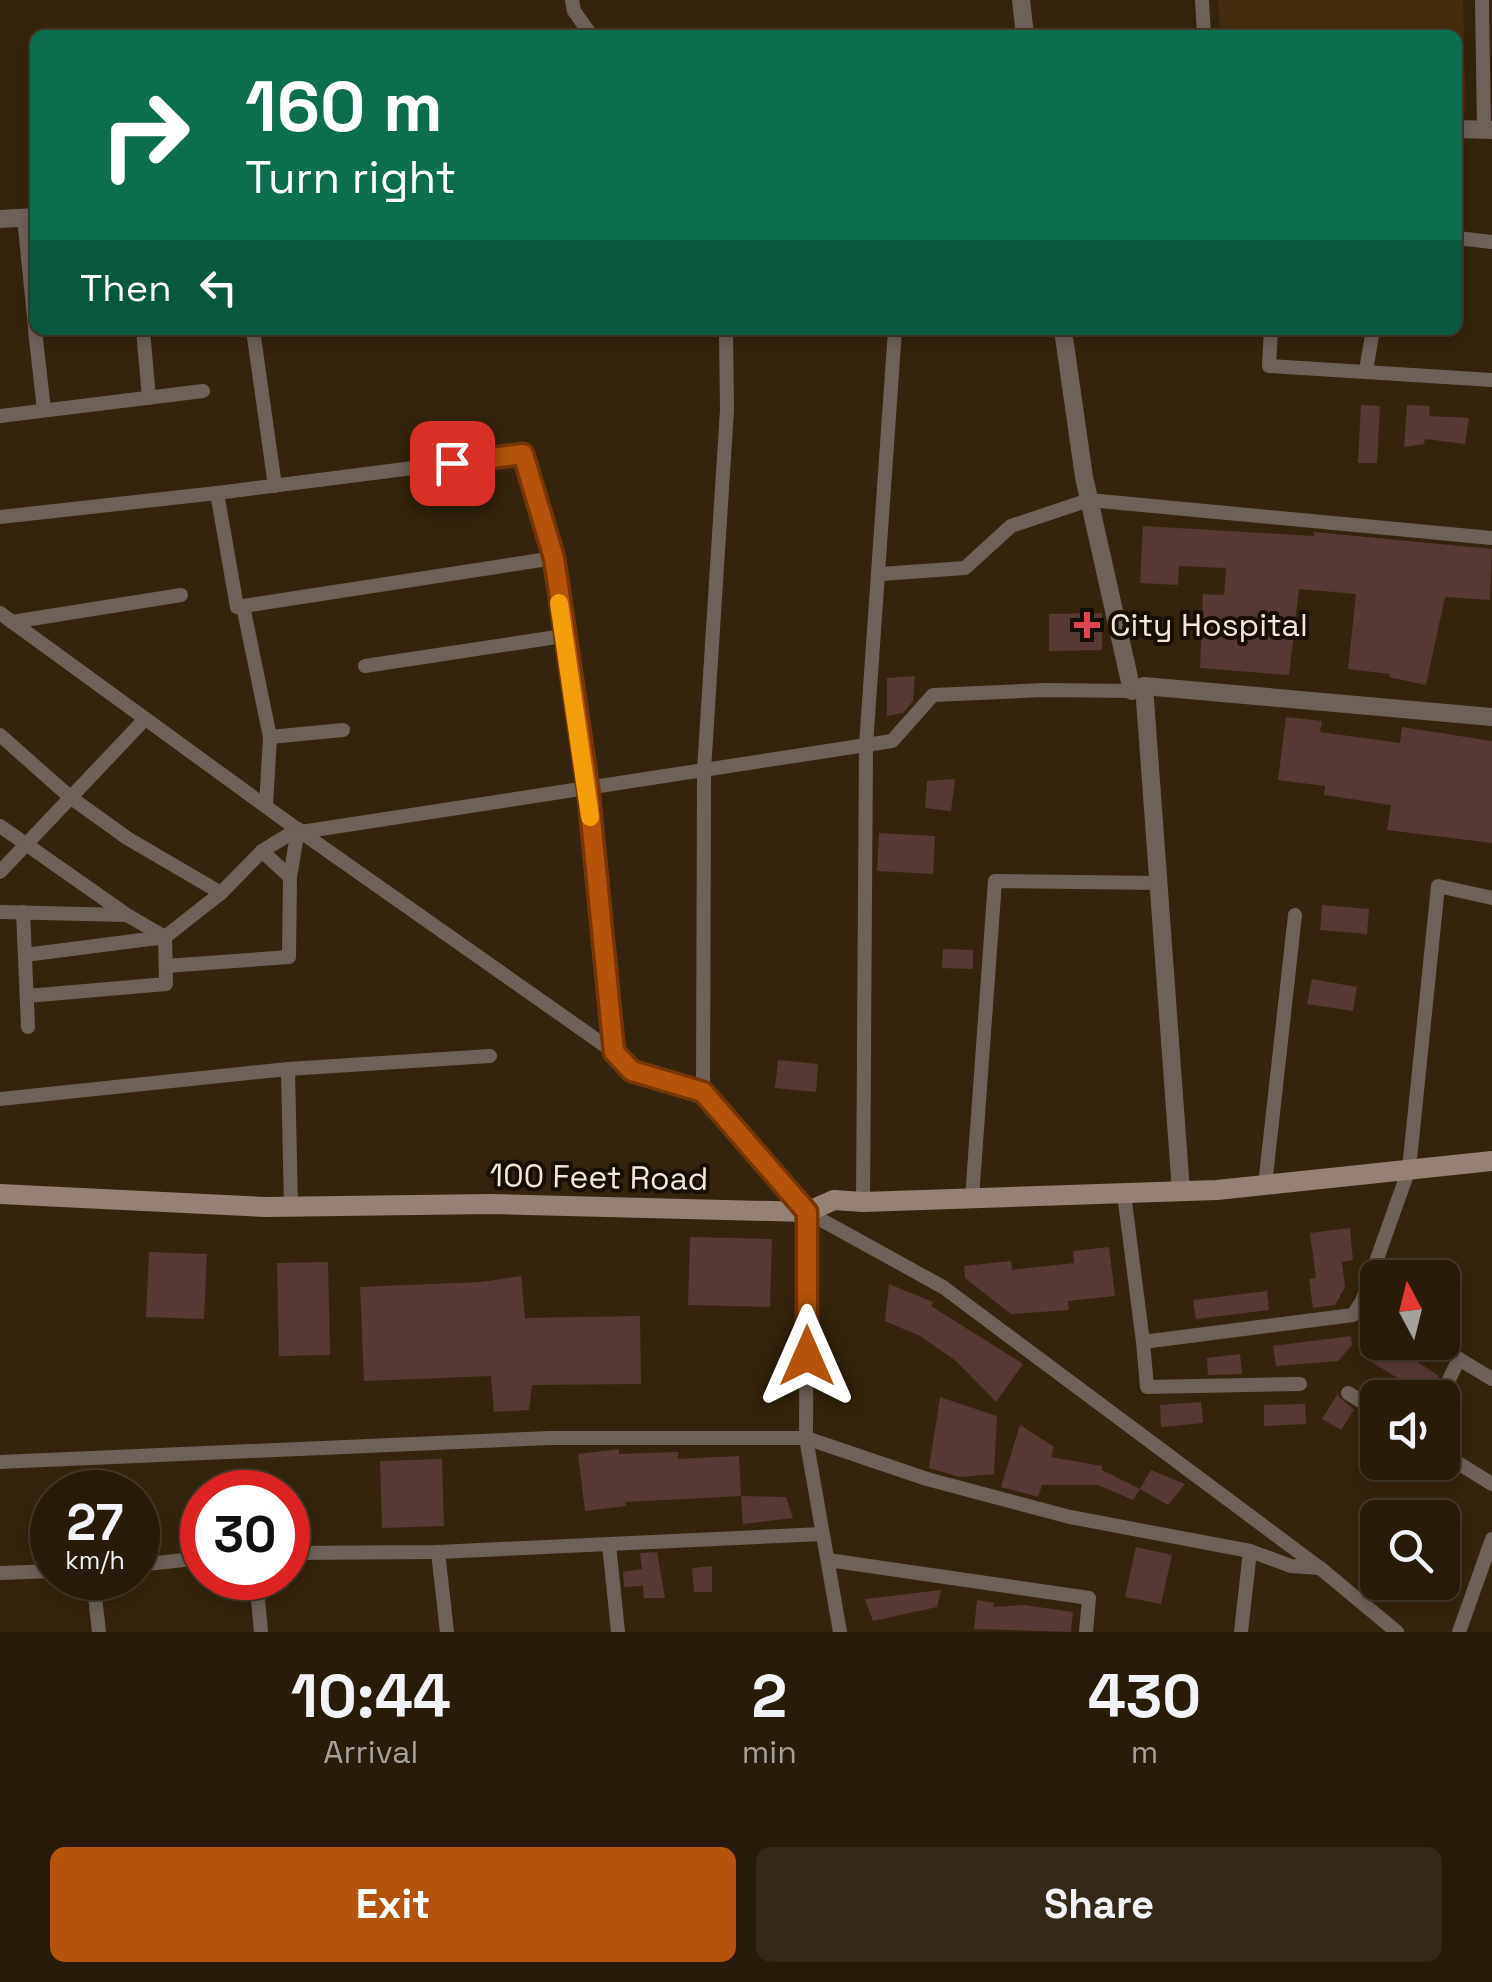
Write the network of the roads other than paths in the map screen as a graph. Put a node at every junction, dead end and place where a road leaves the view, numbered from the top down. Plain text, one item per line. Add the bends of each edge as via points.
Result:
1 (572, 0) edge
2 (1021, 0) edge
3 (1202, 0) edge
4 (1482, 0) edge
5 (588, 30) edge
6 (1024, 30) edge
7 (1204, 30) edge
8 (1462, 130) edge
9 (1488, 130) edge
10 (29, 218) edge
11 (0, 219) edge
12 (1462, 238) edge
13 (1492, 242) edge
14 (36, 335) edge
15 (144, 335) edge
16 (254, 335) edge
17 (726, 335) edge
18 (896, 335) edge
19 (1064, 335) edge
20 (1271, 335) edge
21 (1372, 335) edge
22 (1366, 370) junction
23 (1492, 380) edge
24 (204, 391) dead end
25 (148, 398) junction
26 (44, 410) junction
27 (0, 416) edge
28 (275, 486) junction
29 (217, 493) junction
30 (1089, 500) junction
31 (0, 516) edge
32 (1492, 538) edge
33 (554, 558) junction
34 (880, 574) junction
35 (182, 596) dead end
36 (243, 606) junction
37 (6, 618) edge
38 (563, 636) junction
39 (365, 666) dead end
40 (1138, 689) junction
41 (1492, 716) edge
42 (145, 719) junction
43 (342, 730) dead end
44 (0, 736) edge
45 (270, 738) junction
46 (866, 745) junction
47 (704, 770) junction
48 (588, 788) junction
49 (70, 797) junction
50 (266, 806) junction
51 (0, 826) edge
52 (300, 830) junction
53 (26, 843) junction
54 (262, 851) junction
55 (0, 872) edge
56 (290, 877) junction
57 (1158, 883) junction
58 (221, 893) junction
59 (1492, 898) edge
60 (0, 912) edge
61 (23, 912) junction
62 (127, 915) junction
63 (1295, 915) dead end
64 (165, 937) junction
65 (25, 955) junction
66 (166, 966) junction
67 (26, 996) junction
68 (28, 1027) dead end
69 (614, 1052) junction
70 (490, 1056) dead end
71 (288, 1070) junction
72 (703, 1092) junction
73 (0, 1099) edge
74 (1490, 1163) edge
75 (1409, 1170) junction
76 (1265, 1185) junction
77 (1182, 1192) junction
78 (0, 1194) edge
79 (1124, 1194) junction
80 (972, 1198) junction
81 (863, 1202) junction
82 (291, 1207) junction
83 (807, 1212) junction
84 (1377, 1260) edge
85 (1360, 1304) edge
86 (1143, 1342) junction
87 (1459, 1360) joint
88 (1492, 1379) edge
89 (1449, 1380) edge
90 (1300, 1384) dead end
91 (1348, 1393) dead end
92 (1360, 1401) edge
93 (806, 1438) junction
94 (0, 1462) edge
95 (1460, 1464) edge
96 (1492, 1484) edge
97 (822, 1534) junction
98 (1492, 1539) edge
99 (609, 1544) junction
100 (438, 1552) junction
101 (1250, 1552) junction
102 (310, 1553) edge
103 (828, 1560) junction
104 (1320, 1568) junction
105 (30, 1572) edge
106 (0, 1573) edge
107 (95, 1600) edge
108 (258, 1600) edge
109 (99, 1632) edge
110 (261, 1632) edge
111 (447, 1632) edge
112 (618, 1632) edge
113 (840, 1632) edge
114 (1086, 1632) edge
115 (1241, 1632) edge
116 (1397, 1632) edge
117 (1458, 1632) edge

1 - 5 street
2 - 6 street
3 - 7 street
4 - 9 street
8 - 9 street
10 - 11 street
12 - 13 street
14 - 26 street
15 - 25 street
16 - 28 street
17 - 47 street
18 - 34 street
19 - 30 street
20 - 22 street via 1270,366
21 - 22 street
22 - 23 street
24 - 25 street
25 - 26 street
26 - 27 street
28 - 29 street
28 - 33 street via 523,454
29 - 31 street
29 - 36 street via 237,607
30 - 32 street
30 - 34 street via 1011,526 966,568
30 - 40 street
33 - 36 street
33 - 38 street
34 - 46 street
35 - 37 street
36 - 45 street
37 - 42 street
38 - 39 street
38 - 48 street
40 - 41 street
40 - 46 street via 933,695 892,741
40 - 57 street
42 - 49 street
42 - 50 street
43 - 45 street
44 - 49 street
45 - 50 street
46 - 47 street
46 - 81 street
47 - 48 street
47 - 72 street
48 - 52 street
48 - 69 street
49 - 53 street
49 - 58 street
50 - 52 street
51 - 53 street
52 - 54 street
52 - 56 street
52 - 69 street
53 - 55 street
53 - 62 street
54 - 56 street
54 - 58 street
56 - 66 street via 288,957
57 - 77 street
57 - 80 street via 994,881
58 - 64 street
59 - 75 street via 1438,886
60 - 61 street
61 - 62 street
61 - 65 street
62 - 64 street
63 - 76 street
64 - 65 street
64 - 66 street
65 - 67 street
66 - 67 street via 166,984
67 - 68 street
69 - 72 street via 632,1071
70 - 71 street
71 - 73 street
71 - 82 street
72 - 83 street
74 - 75 main road, 100 Feet Road
75 - 76 main road, 100 Feet Road
75 - 84 street
76 - 77 main road, 100 Feet Road
77 - 79 main road, 100 Feet Road
78 - 82 main road, 100 Feet Road
79 - 80 main road, 100 Feet Road
79 - 86 street
80 - 81 main road, 100 Feet Road
81 - 83 main road, 100 Feet Road via 834,1200
82 - 83 main road, 100 Feet Road
83 - 93 street
83 - 104 street via 942,1287
85 - 86 street via 1353,1315
86 - 90 street via 1147,1386
87 - 88 street
87 - 89 street
91 - 92 street
93 - 94 street via 550,1438
93 - 97 street
93 - 101 street via 927,1479 1070,1516
95 - 96 street
97 - 99 street
97 - 103 street
98 - 117 street
99 - 100 street
99 - 112 street
100 - 102 street
100 - 111 street
101 - 104 street
101 - 115 street
103 - 113 street
103 - 114 street via 1089,1598
104 - 116 street
105 - 106 street
107 - 109 street
108 - 110 street

